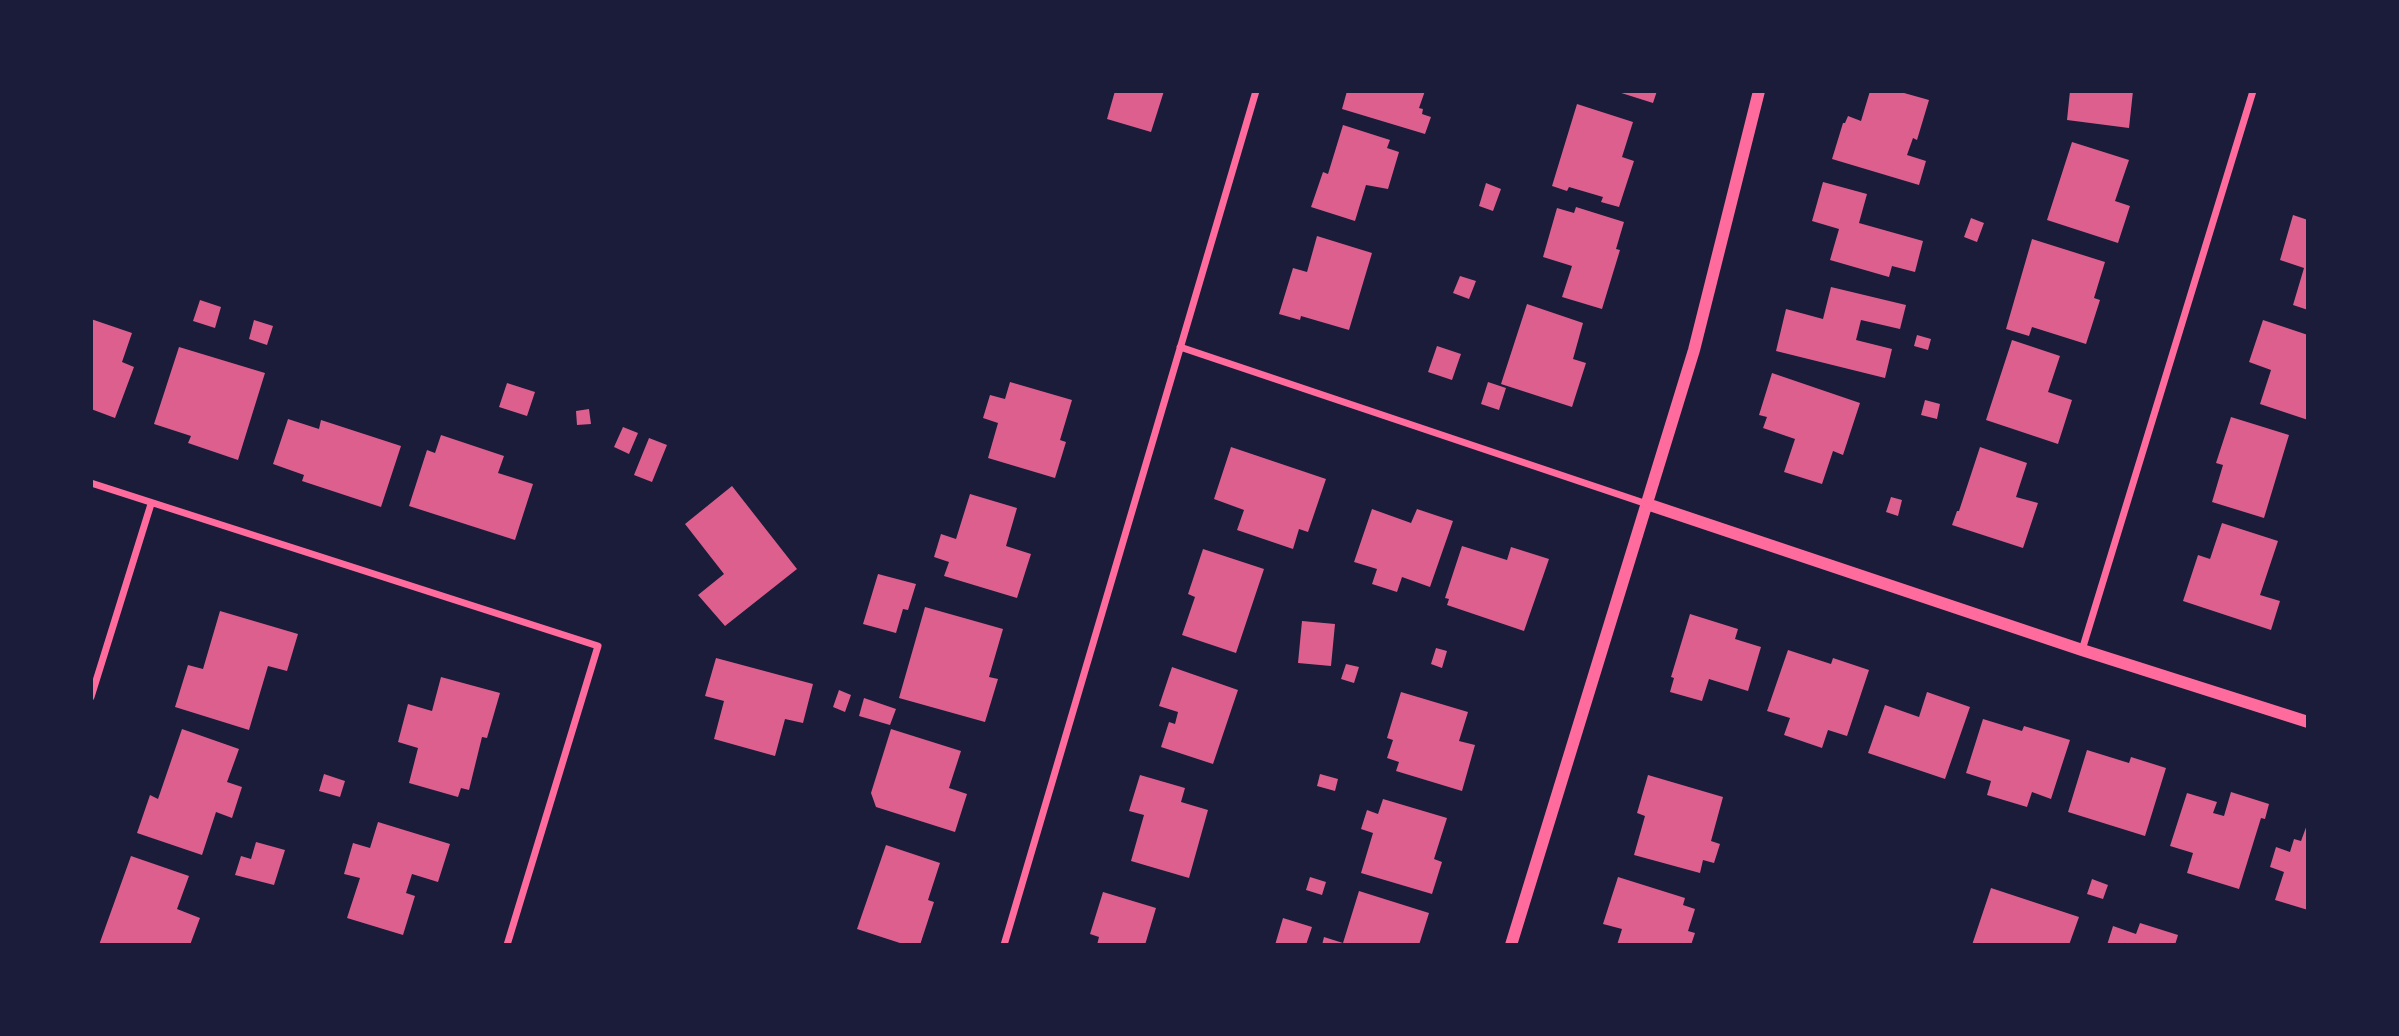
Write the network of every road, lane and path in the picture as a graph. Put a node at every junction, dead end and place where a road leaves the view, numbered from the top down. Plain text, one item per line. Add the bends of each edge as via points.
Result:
1 (1256, 91) edge
2 (1759, 91) edge
3 (2253, 91) edge
4 (1180, 347) junction
5 (91, 483) edge
6 (151, 503) junction
7 (1647, 504) junction
8 (2082, 650) junction
9 (91, 697) edge
10 (2308, 722) edge
11 (507, 945) edge
12 (1004, 945) edge
13 (1511, 945) edge

1 - 4 street
2 - 7 street via 1694,350
3 - 8 street
4 - 7 street
4 - 12 street
5 - 6 street
6 - 9 street
6 - 11 street via 598,646
7 - 8 street
7 - 13 street
8 - 10 street

